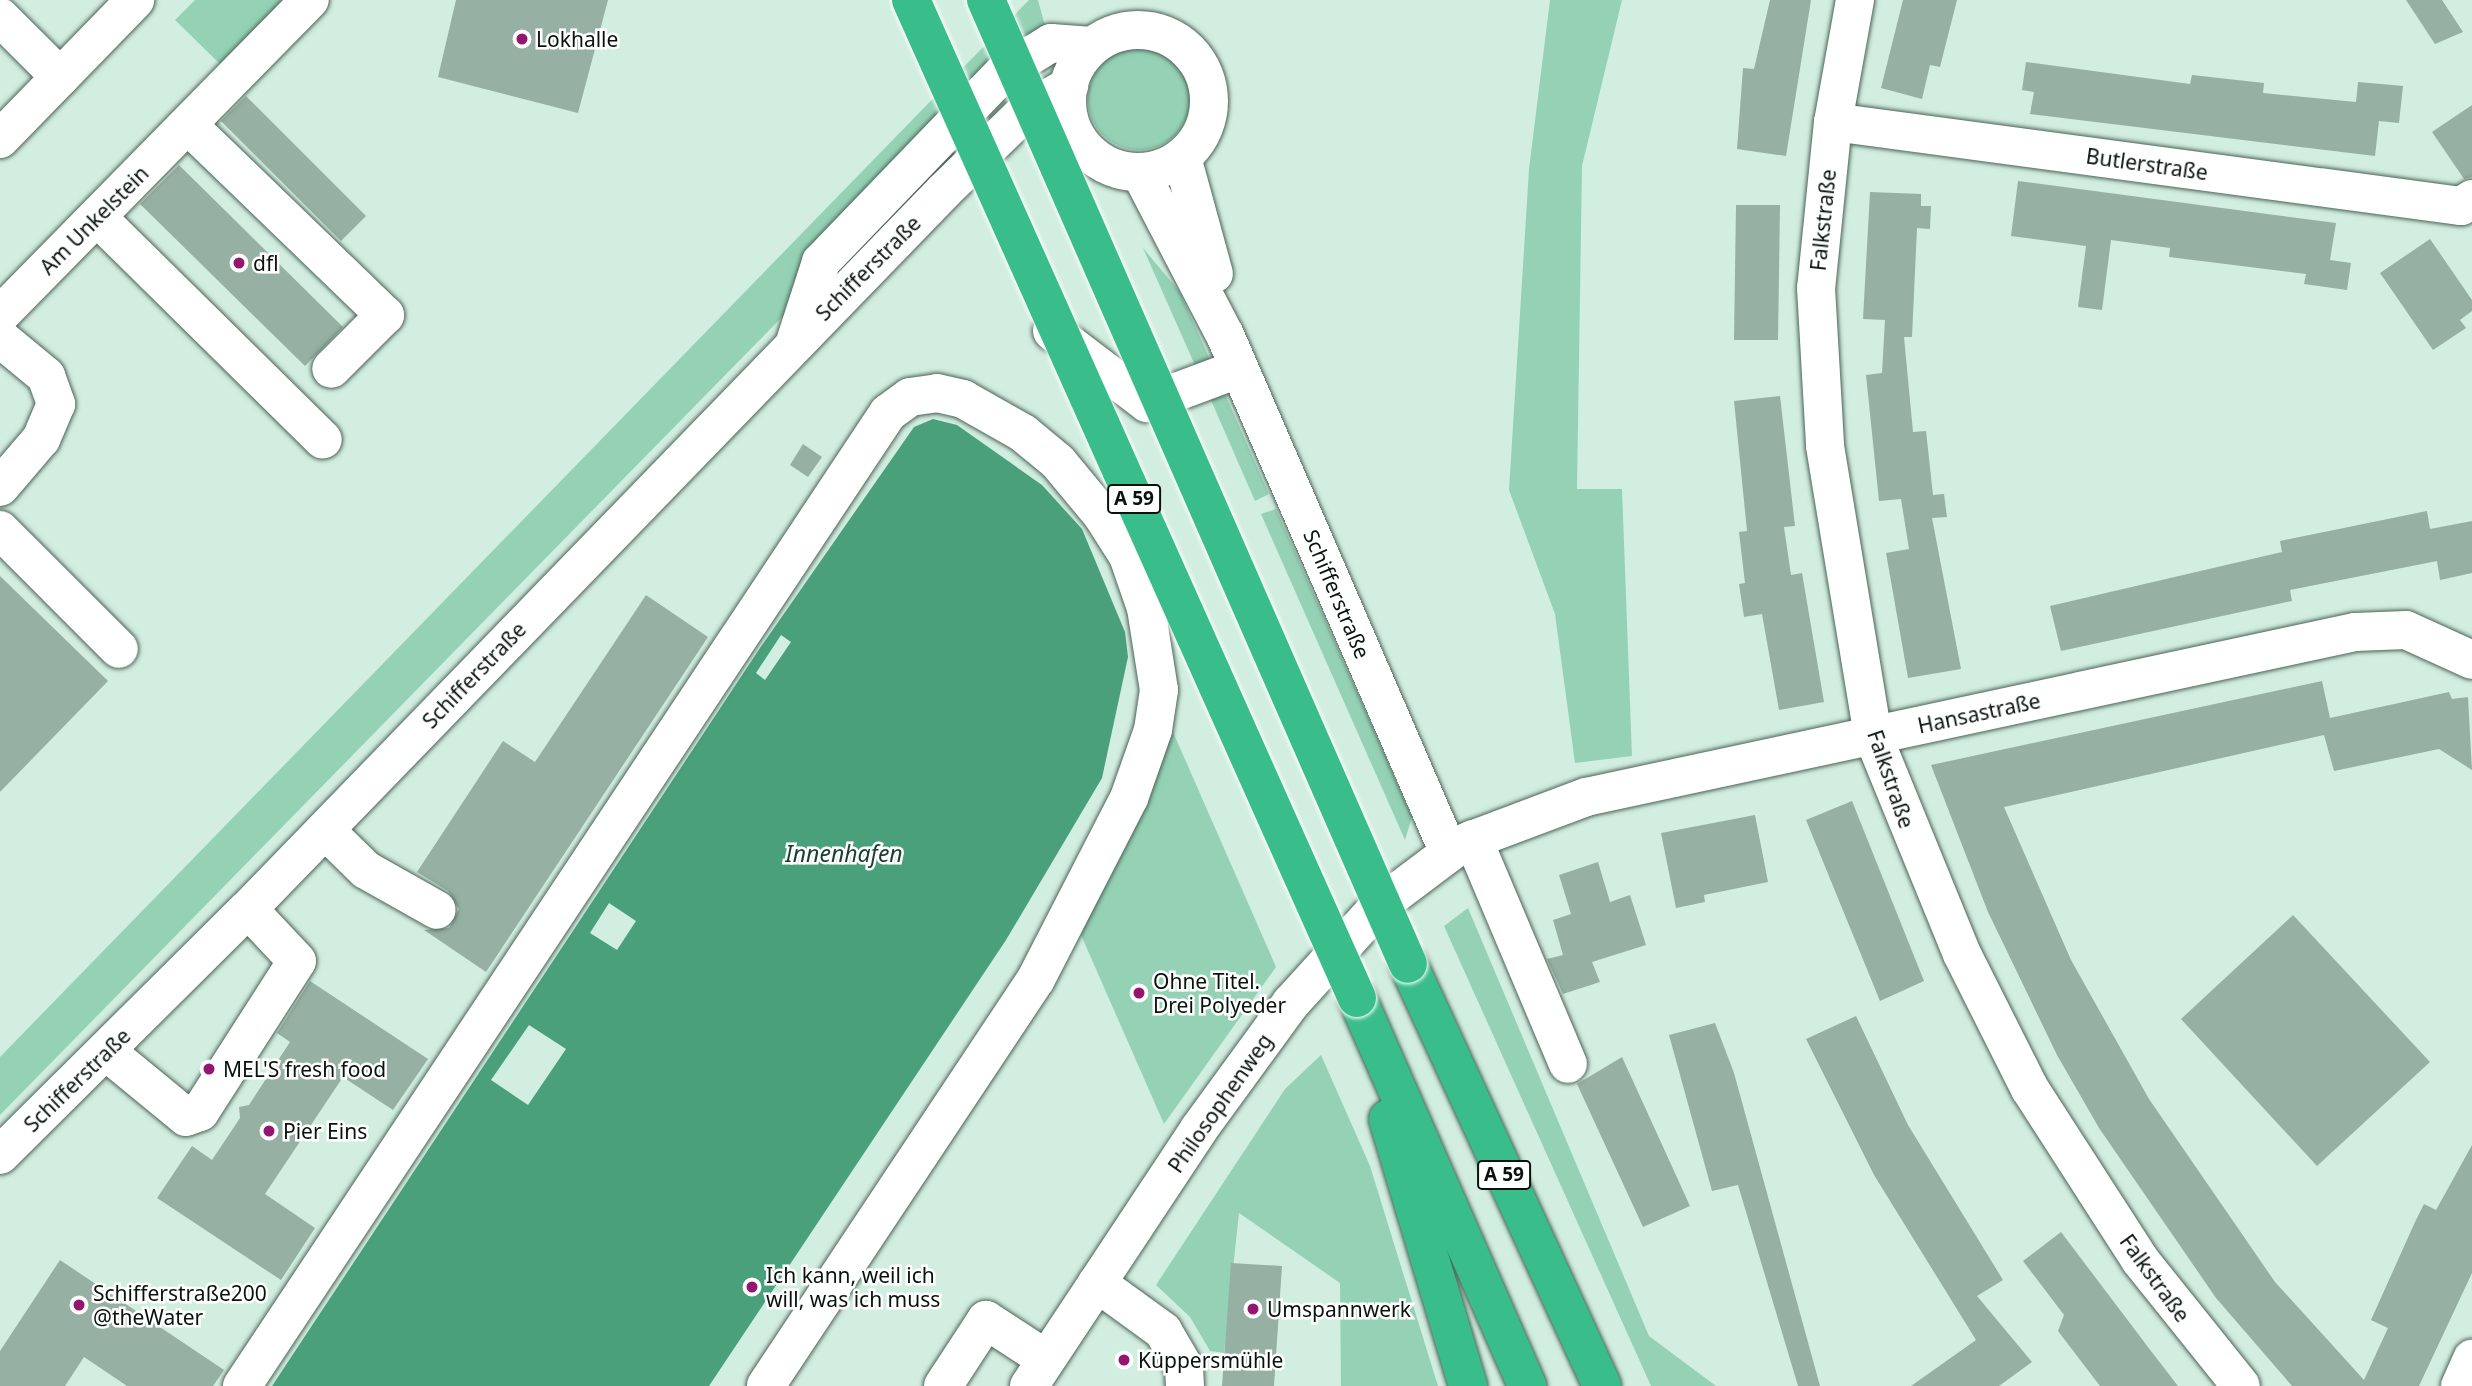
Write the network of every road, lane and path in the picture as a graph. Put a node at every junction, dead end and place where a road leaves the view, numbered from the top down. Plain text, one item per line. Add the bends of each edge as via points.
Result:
1 (135, 0) edge
2 (310, 0) edge
3 (911, 0) edge
4 (986, 0) edge
5 (1854, 0) edge
6 (0, 17) edge
7 (1093, 46) junction
8 (60, 77) junction
9 (1069, 86) junction
10 (1833, 122) junction
11 (188, 125) junction
12 (1074, 132) junction
13 (0, 139) edge
14 (1182, 157) junction
15 (1140, 172) junction
16 (944, 191) junction
17 (2468, 209) edge
18 (97, 218) junction
19 (1004, 253) dead end
20 (0, 315) edge
21 (0, 338) edge
22 (796, 341) junction
23 (1232, 352) junction
24 (331, 369) dead end
25 (323, 440) dead end
26 (0, 487) edge
27 (0, 530) edge
28 (119, 649) dead end
29 (2472, 660) edge
30 (1873, 736) junction
31 (325, 830) junction
32 (1461, 846) junction
33 (248, 909) junction
34 (437, 910) dead end
35 (1357, 998) junction
36 (107, 1052) junction
37 (1568, 1064) dead end
38 (0, 1155) edge
39 (1097, 1283) junction
40 (2472, 1359) edge
41 (1038, 1372) edge
42 (242, 1386) edge
43 (766, 1386) edge
44 (943, 1386) edge
45 (1185, 1386) edge
46 (1468, 1386) edge
47 (1527, 1386) edge
48 (1602, 1386) edge
49 (2241, 1386) edge
50 (2460, 1386) edge

1 - 8 street
2 - 11 street, Am Unkelstein
3 - 35 highway, A 59, bridge
4 - 48 highway, A 59, bridge via 1408,964
5 - 10 street, Falkstraße
6 - 8 street
7 - 9 street, Schifferstraße
7 - 14 street via 1135,30 1163,34 1187,48 1203,70 1210,97 1202,131
7 - 22 street via 1051,43 1003,72 821,262
8 - 13 street
9 - 12 street
9 - 16 street, Schifferstraße via 1026,111
10 - 17 street, Butlerstraße
10 - 30 street, Falkstraße via 1816,288 1824,433
11 - 18 street, Am Unkelstein
11 - 24 street via 385,315
12 - 15 street via 1111,167
12 - 16 street, Schifferstraße via 1020,142
14 - 15 street
14 - 23 street, Schifferstraße
15 - 23 street, Schifferstraße
16 - 22 street, Schifferstraße
18 - 20 street, Am Unkelstein
18 - 25 street
19 - 23 street via 1043,324 1147,403
21 - 26 street via 46,376 57,404 41,439
22 - 31 street, Schifferstraße
23 - 32 street, Schifferstraße
27 - 28 street
29 - 30 street, Hansastraße via 2406,630 2354,632
30 - 32 street, Hansastraße via 1586,797
30 - 49 street, Falkstraße via 1962,954 2030,1089 2140,1260
31 - 33 street, Schifferstraße
31 - 34 street via 366,870
32 - 37 street, Schifferstraße
32 - 39 street, Philosophenweg via 1380,905 1291,1003
33 - 36 street, Schifferstraße
33 - 36 street via 297,961 200,1112 186,1118
35 - 46 highway via 1408,1193
35 - 47 highway, A 59
36 - 38 street, Schifferstraße
39 - 41 street, Philosophenweg
39 - 45 street via 1163,1331 1184,1367
40 - 50 street
41 - 44 street via 986,1320
42 - 43 street via 888,413 910,397 937,393 963,399 1023,433 1058,462 1102,514 1128,556 1146,608 1159,690 1153,730 1129,798 1036,979

